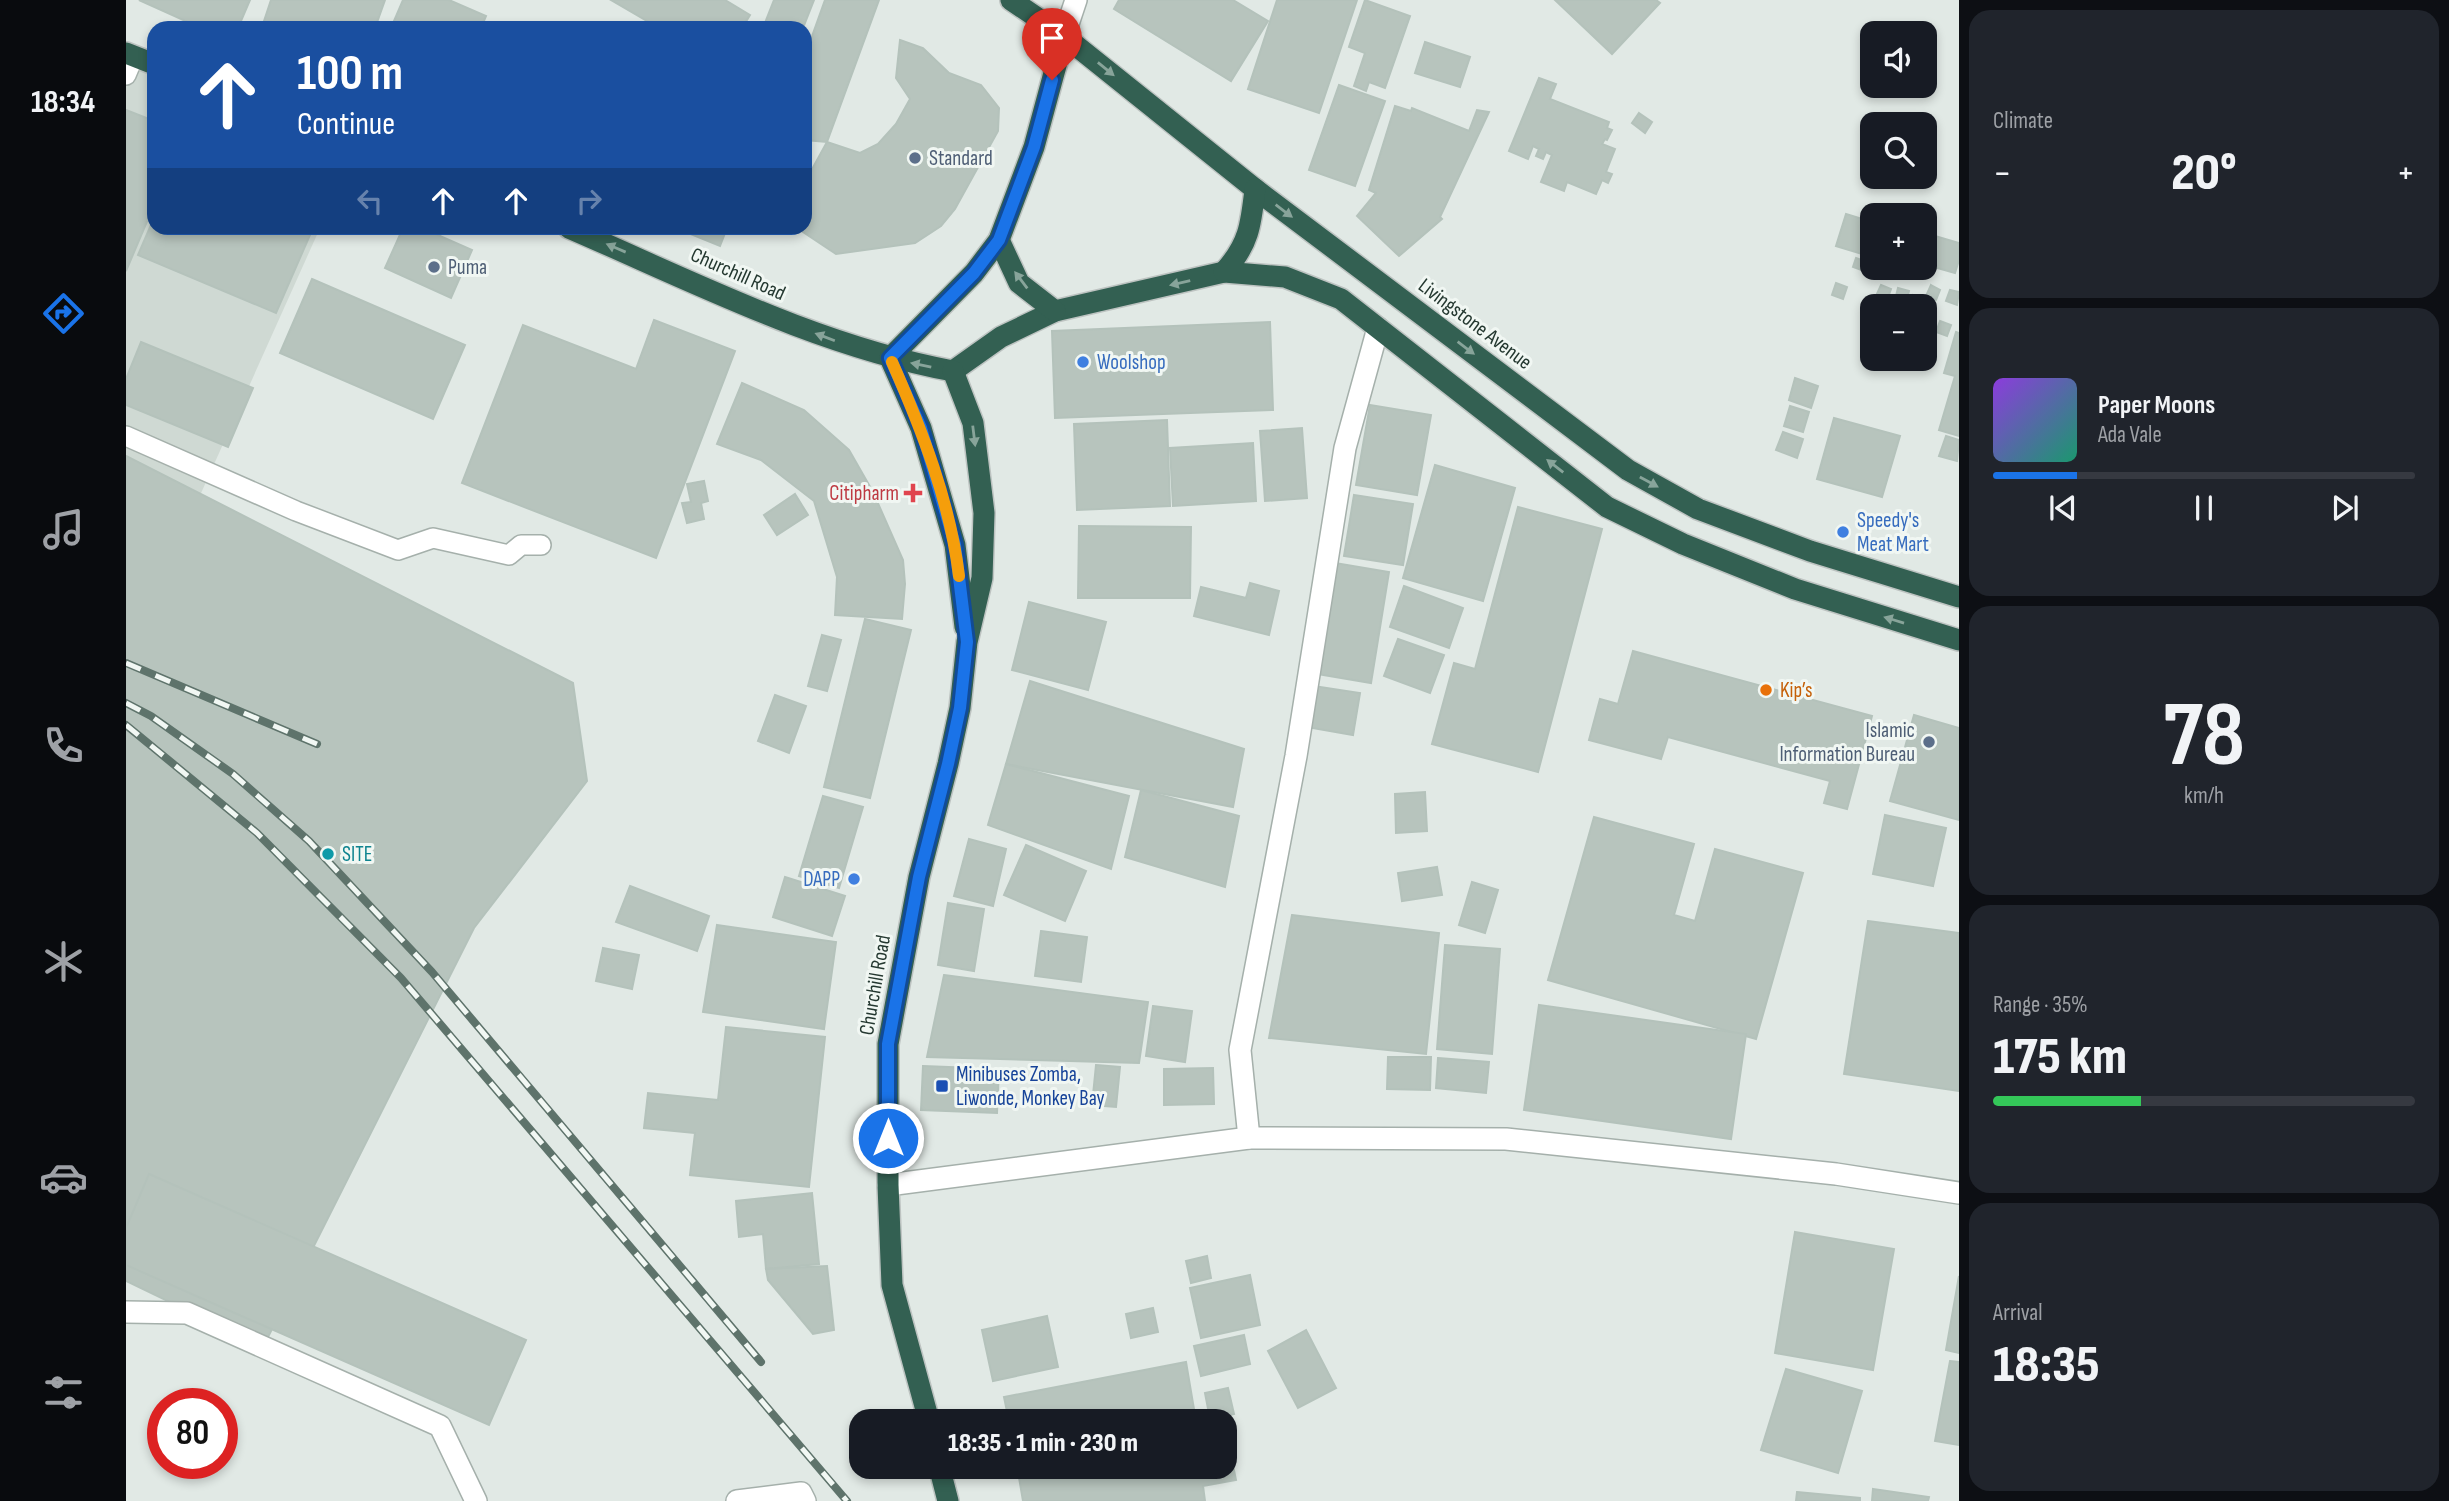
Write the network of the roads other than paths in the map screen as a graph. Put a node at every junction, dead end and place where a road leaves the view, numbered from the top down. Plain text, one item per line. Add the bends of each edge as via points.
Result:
1 (1011, 0) edge
2 (1076, 0) edge
3 (1063, 36) junction
4 (1255, 189) junction
5 (585, 235) edge
6 (999, 240) junction
7 (1224, 272) junction
8 (1055, 311) junction
9 (1378, 328) junction
10 (890, 358) junction
11 (953, 371) junction
12 (126, 436) edge
13 (541, 545) dead end
14 (1959, 597) edge
15 (1959, 640) edge
16 (967, 642) junction
17 (1249, 1138) junction
18 (888, 1185) junction
19 (1959, 1193) edge
20 (126, 1312) edge
21 (925, 1409) edge
22 (942, 1479) edge
23 (476, 1501) edge
24 (737, 1501) edge
25 (805, 1501) edge
26 (947, 1501) edge

1 - 3 highway, Livingstone Avenue
2 - 3 street
3 -> 4 highway, Livingstone Avenue
3 - 6 highway via 1034,147
4 - 7 highway via 1251,225 1239,256
4 -> 14 highway, Livingstone Avenue via 1628,470 1698,509 1810,551
10 -> 5 highway, Churchill Road via 789,324
8 -> 6 highway via 1019,283
6 - 10 highway via 974,273
7 -> 8 highway
7 - 9 highway via 1285,277 1341,299
8 - 11 highway via 1001,337
15 -> 9 highway via 1795,589 1683,544 1607,506
9 - 17 street via 1345,448 1296,756 1240,1050
11 -> 10 highway, Churchill Road
10 - 16 highway via 921,428 955,545
11 -> 16 highway via 973,423 984,513 982,578
12 - 13 lane via 397,550 433,538 509,555 521,545
16 - 18 highway, Churchill Road via 960,708 919,877 888,1044
17 - 18 street
17 - 19 street via 1506,1139 1836,1174
18 - 21 highway, Churchill Road via 892,1285
20 - 23 street via 187,1313 440,1426
22 - 26 highway
24 - 25 street via 801,1493

